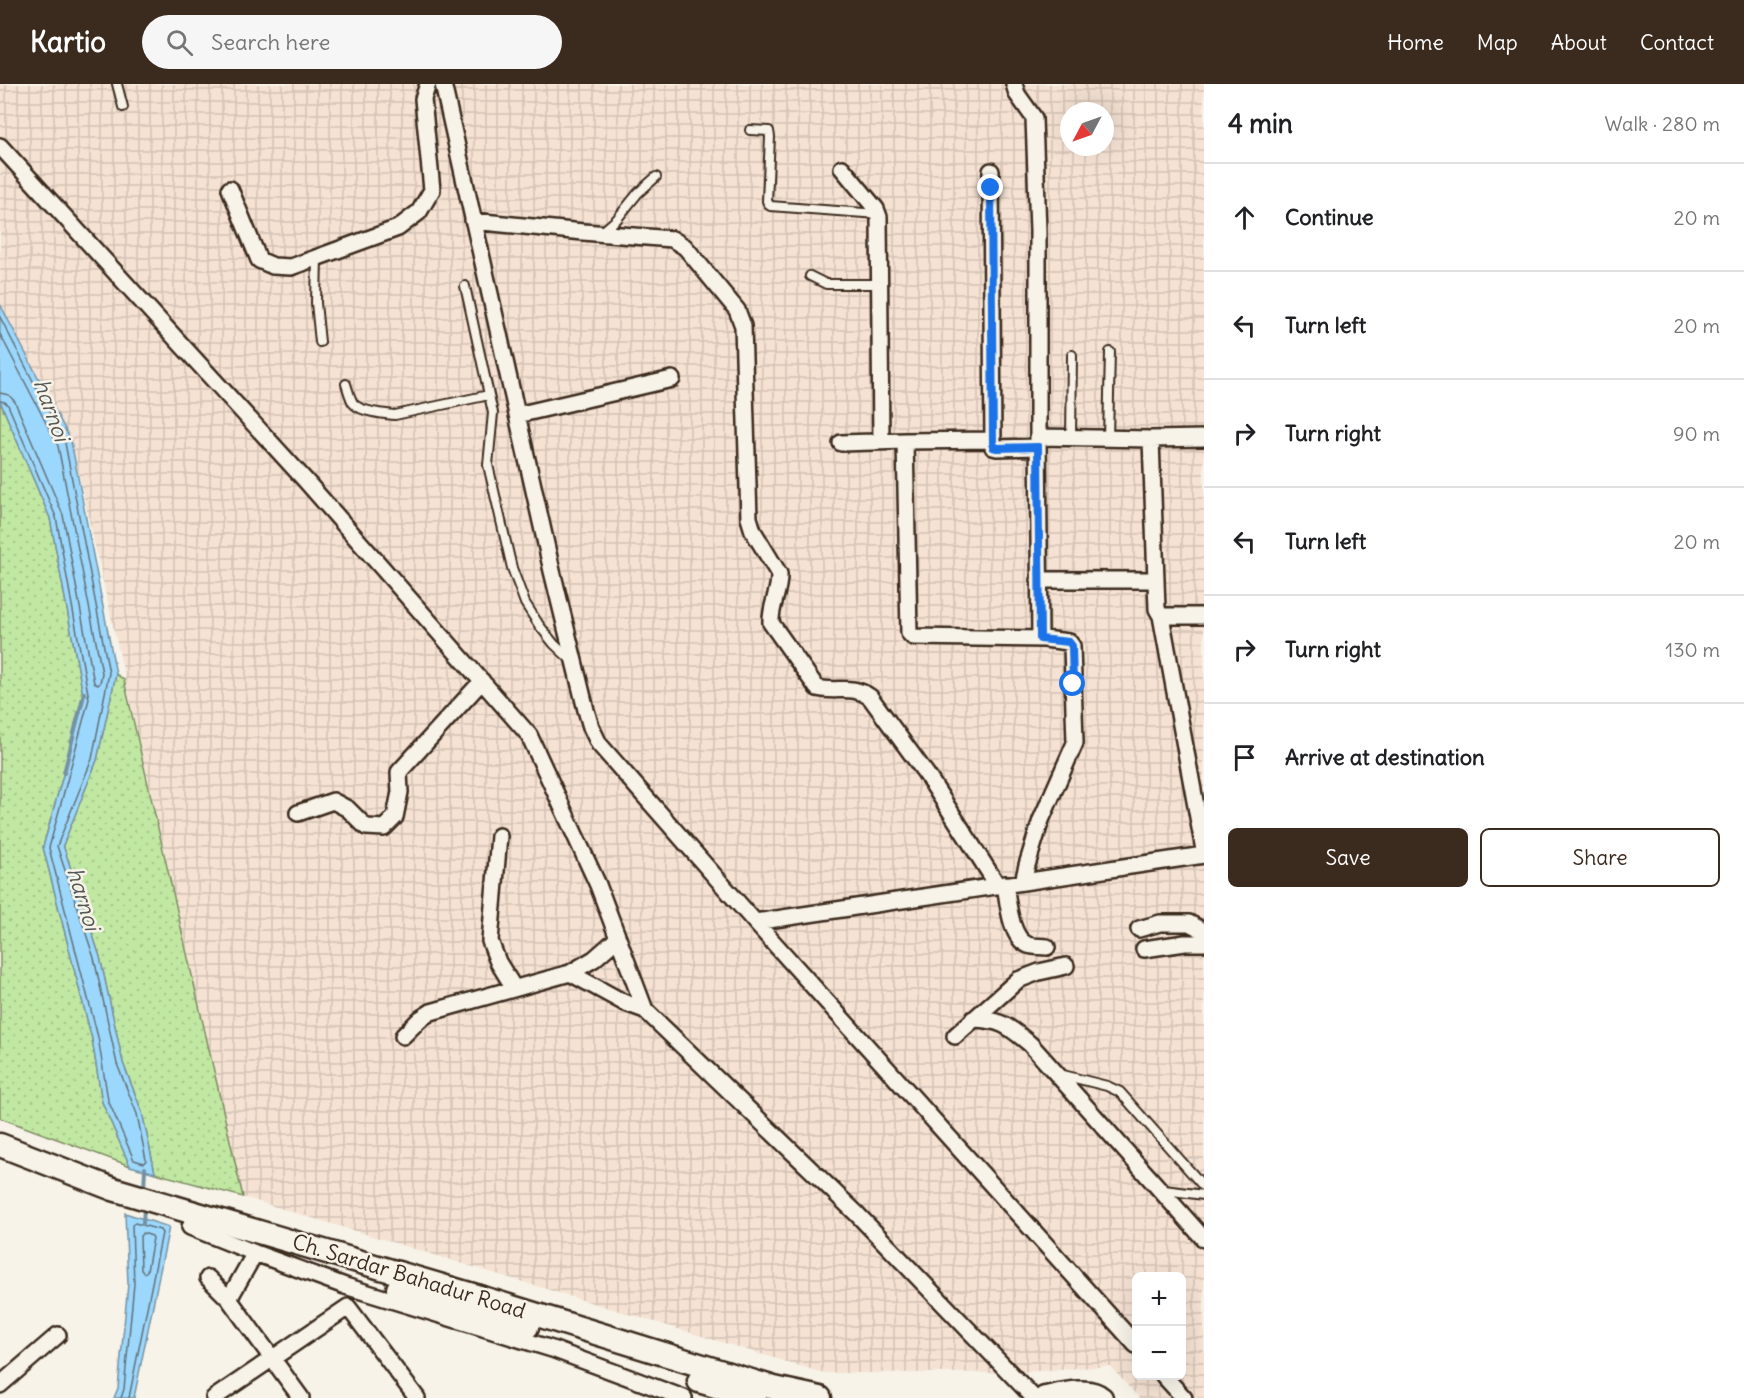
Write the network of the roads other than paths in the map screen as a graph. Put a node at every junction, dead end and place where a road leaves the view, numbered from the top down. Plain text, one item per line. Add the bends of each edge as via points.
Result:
1 (117, 84) edge
2 (428, 84) edge
3 (443, 84) edge
4 (1014, 84) edge
5 (123, 108) dead end
6 (750, 130) dead end
7 (0, 146) edge
8 (842, 168) dead end
9 (991, 171) dead end
10 (656, 177) dead end
11 (230, 189) dead end
12 (878, 214) junction
13 (473, 221) junction
14 (601, 233) junction
15 (317, 257) junction
16 (810, 276) dead end
17 (880, 284) junction
18 (465, 286) dead end
19 (320, 342) dead end
20 (1110, 352) dead end
21 (1072, 355) dead end
22 (672, 380) dead end
23 (346, 384) dead end
24 (489, 394) junction
25 (517, 415) junction
26 (1071, 437) junction
27 (1108, 438) junction
28 (1151, 438) junction
29 (1204, 438) edge
30 (905, 441) junction
31 (993, 441) junction
32 (881, 442) junction
33 (1038, 442) junction
34 (841, 443) dead end
35 (1039, 580) junction
36 (1156, 580) junction
37 (1161, 615) junction
38 (1204, 616) edge
39 (1040, 639) junction
40 (575, 663) junction
41 (482, 681) junction
42 (298, 813) dead end
43 (500, 836) dead end
44 (1204, 850) edge
45 (1204, 855) edge
46 (1023, 882) junction
47 (1002, 885) junction
48 (755, 922) junction
49 (1139, 929) dead end
50 (1204, 931) edge
51 (618, 938) junction
52 (1204, 943) edge
53 (1047, 947) dead end
54 (1144, 949) dead end
55 (1066, 966) dead end
56 (570, 973) junction
57 (514, 988) junction
58 (645, 1010) junction
59 (974, 1019) junction
60 (403, 1036) dead end
61 (955, 1036) dead end
62 (1056, 1073) junction
63 (0, 1145) edge
64 (0, 1159) edge
65 (1204, 1187) edge
66 (1160, 1190) junction
67 (1204, 1195) edge
68 (114, 1196) junction
69 (177, 1217) junction
70 (1204, 1239) edge
71 (255, 1253) junction
72 (208, 1278) dead end
73 (345, 1286) junction
74 (229, 1299) junction
75 (348, 1307) junction
76 (58, 1335) dead end
77 (1132, 1339) edge
78 (272, 1358) junction
79 (1168, 1380) edge
80 (0, 1385) edge
81 (741, 1396) edge
82 (214, 1398) edge
83 (301, 1398) edge
84 (417, 1398) edge
85 (684, 1398) edge
86 (820, 1398) edge
87 (1034, 1398) edge
88 (1045, 1398) edge
89 (1101, 1398) edge
90 (1184, 1398) edge

1 - 5 lane
2 - 15 street via 423,99 432,190 419,212 398,228
3 - 13 street
4 - 33 street via 1034,118
6 - 12 lane via 769,131 770,206
7 - 41 street via 305,480
8 - 12 street
9 - 31 street
10 - 14 lane
11 - 15 street via 259,260 291,267
12 - 17 street
13 - 14 street
13 - 25 street
14 - 47 street via 672,239 685,247 737,310 742,326 749,518 780,583 771,623 817,688 860,690 870,697
15 - 19 lane
16 - 17 lane via 826,284
17 - 32 street
18 - 24 lane
20 - 27 lane
21 - 26 lane
22 - 25 street
23 - 24 lane via 359,407 395,415
24 - 40 lane via 493,413 488,465 512,568 525,603 539,625
25 - 40 street
26 - 27 street
26 - 33 street
27 - 28 street
28 - 29 street
28 - 36 street
30 - 31 street
30 - 32 street
30 - 39 street via 909,633 913,637
31 - 33 street via 997,448
32 - 34 street
33 - 35 street
35 - 36 street
35 - 39 street
36 - 37 street via 1157,609
37 - 38 street
37 - 44 street
39 - 46 street via 1069,642 1072,646 1075,743 1041,820
40 - 48 street via 599,744
41 - 42 street via 399,772 395,817 384,828 366,827 333,801
41 - 51 street via 529,735
43 - 57 street via 490,941
45 - 46 street
46 - 47 street
47 - 48 street
47 - 53 street via 1018,938 1028,945
48 - 77 street
49 - 50 street via 1160,923 1189,923
51 - 56 street
51 - 58 street
52 - 54 street
55 - 59 street via 1018,980
56 - 57 street
56 - 58 street
57 - 60 street via 431,1012
58 - 87 street via 856,1212
59 - 61 street
59 - 62 street via 1006,1024
62 - 65 lane via 1120,1092
62 - 66 street
63 - 68 main road, Ch. Sardar Bahadur Road
64 - 68 main road, Ch. Sardar Bahadur Road
66 - 67 lane
66 - 70 street
68 - 69 main road, Ch. Sardar Bahadur Road
69 - 71 street
69 - 81 main road, Ch. Sardar Bahadur Road
69 - 86 main road, Ch. Sardar Bahadur Road via 473,1294 774,1388
71 - 73 street
71 - 74 street
72 - 74 street
73 - 75 street
73 - 85 street via 552,1349
74 - 78 street
75 - 78 street
75 - 84 street
76 - 80 street
78 - 82 street
78 - 83 street
79 - 90 street
88 - 89 main road via 1089,1392

